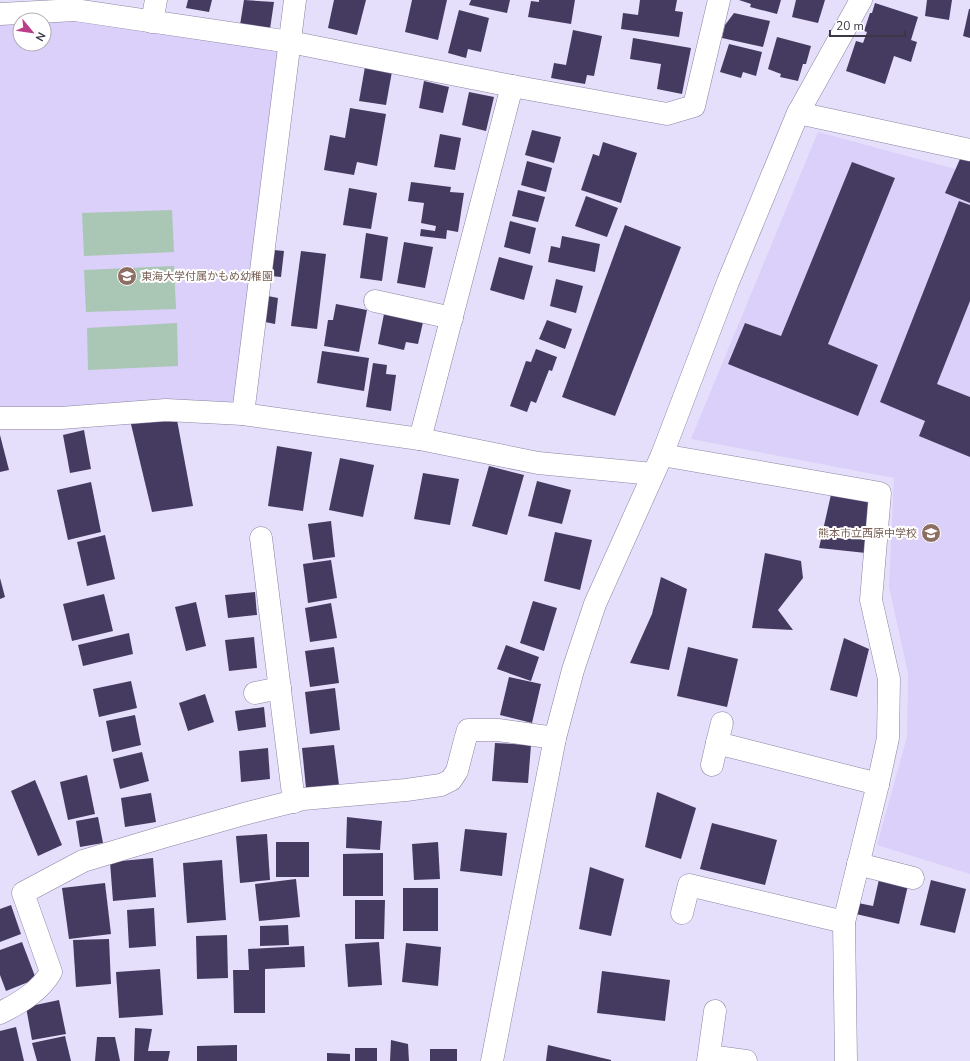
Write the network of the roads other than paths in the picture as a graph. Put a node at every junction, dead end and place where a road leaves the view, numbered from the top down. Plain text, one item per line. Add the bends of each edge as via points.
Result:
1 (156, 0) edge
2 (295, 0) edge
3 (719, 0) edge
4 (861, 0) edge
5 (75, 5) edge
6 (0, 14) edge
7 (152, 22) junction
8 (290, 42) junction
9 (512, 86) junction
10 (798, 113) junction
11 (970, 150) edge
12 (375, 301) dead end
13 (452, 318) junction
14 (243, 414) junction
15 (0, 418) edge
16 (420, 439) junction
17 (657, 464) junction
18 (261, 538) dead end
19 (280, 688) junction
20 (255, 693) dead end
21 (555, 738) junction
22 (712, 765) dead end
23 (878, 784) junction
24 (294, 802) junction
25 (858, 864) junction
26 (913, 878) dead end
27 (682, 913) dead end
28 (844, 922) junction
29 (715, 1011) dead end
30 (0, 1013) edge
31 (708, 1058) edge
32 (492, 1061) edge
33 (746, 1061) edge
34 (846, 1061) edge

1 - 7 street
2 - 8 street
3 - 9 street via 694,106 667,114
4 - 10 street
5 - 6 street
5 - 7 street
7 - 8 street
8 - 9 street
8 - 14 street
9 - 13 street
10 - 11 street
10 - 17 street
12 - 13 street
13 - 16 street
14 - 15 street via 166,410 60,418
14 - 16 street
16 - 17 street via 538,463
17 - 21 street via 595,604 573,670
17 - 23 street via 880,493 871,600 889,679 888,738
18 - 19 street
19 - 20 street
19 - 24 street
21 - 24 street via 498,730 468,730 457,771 451,780 441,785
21 - 32 street
22 - 23 street via 719,733
23 - 25 street
24 - 30 street via 83,861 23,893 51,972 45,981 18,1004
25 - 26 street
25 - 28 street
27 - 28 street via 689,884
28 - 34 street
29 - 31 street
31 - 33 street

